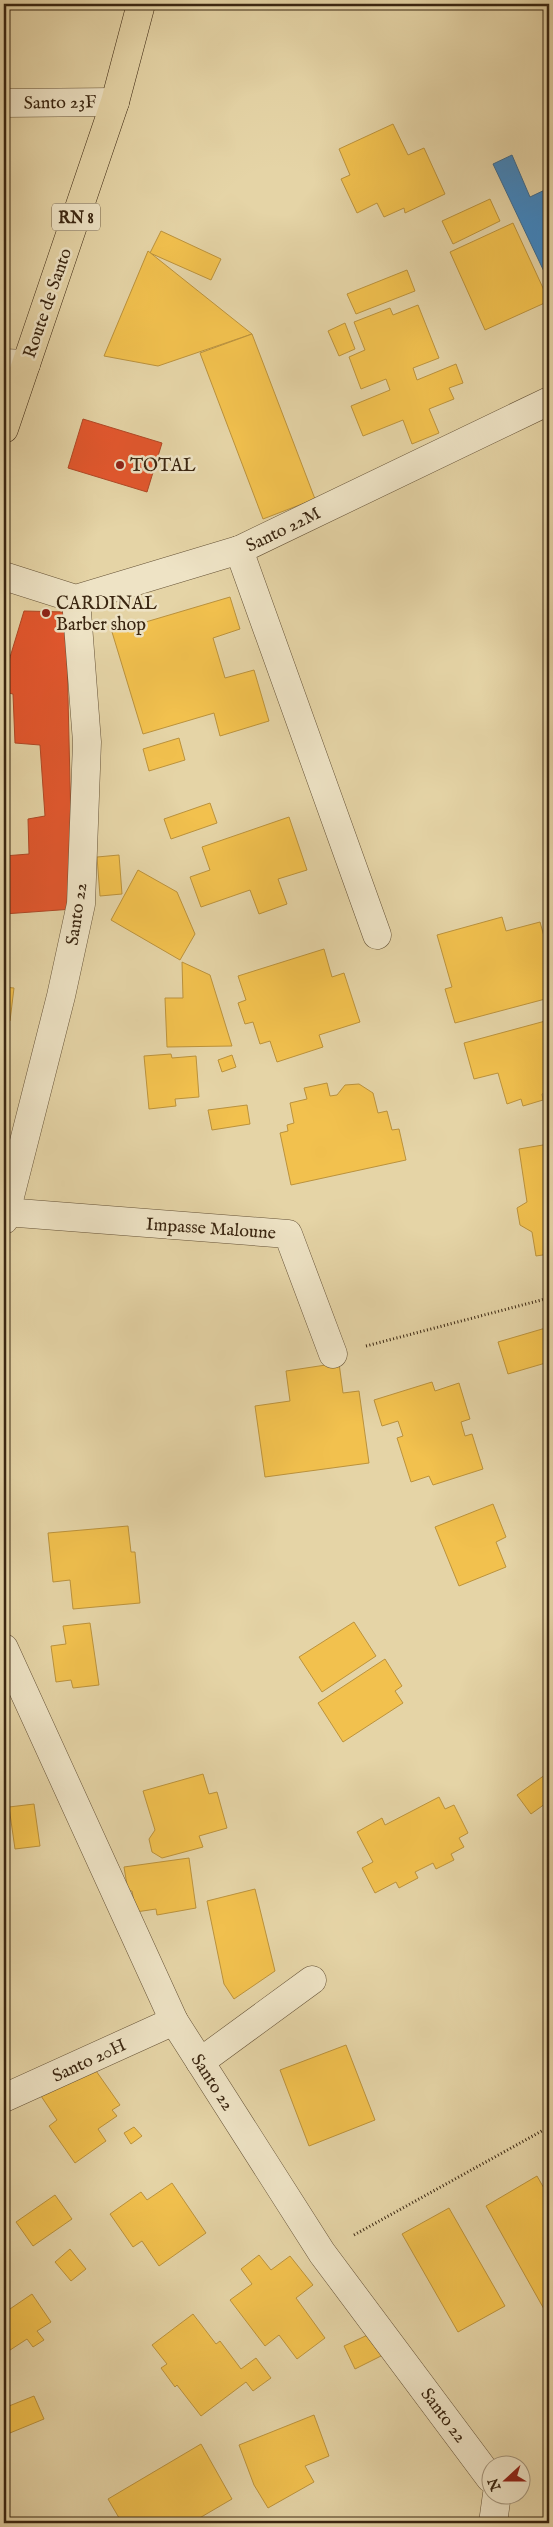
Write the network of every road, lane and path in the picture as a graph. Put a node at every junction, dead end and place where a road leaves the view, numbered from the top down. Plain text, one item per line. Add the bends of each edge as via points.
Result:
1 (140, 4) edge
2 (115, 102) junction
3 (4, 103) edge
4 (15, 363) edge
5 (549, 401) edge
6 (4, 429) edge
7 (239, 550) junction
8 (4, 576) edge
9 (76, 599) junction
10 (378, 935) dead end
11 (4, 1216) edge
12 (549, 1298) edge
13 (333, 1354) joint
14 (4, 1648) edge
15 (312, 1980) dead end
16 (174, 2021) junction
17 (200, 2062) junction
18 (4, 2098) edge
19 (549, 2127) edge
20 (322, 2252) junction
21 (480, 2465) edge
22 (496, 2504) edge
23 (493, 2523) edge

1 - 2 main road, Route de Santo / RN 8
2 - 3 street, Santo 23F
2 - 4 main road, Route de Santo / RN 8
4 - 6 main road, Route de Santo / RN 8
5 - 7 street, Santo 22M
7 - 9 street, Santo 22M
7 - 10 street
8 - 9 street
9 - 11 street, Santo 22 via 87,742 81,904 62,996
11 - 13 street, Impasse Maloune via 288,1234
12 - 13 path
14 - 16 street, Santo 22
15 - 17 street
16 - 17 street, Santo 22
16 - 18 street, Santo 20H
17 - 20 street, Santo 22
19 - 20 path
20 - 21 street, Santo 22
22 - 23 street

